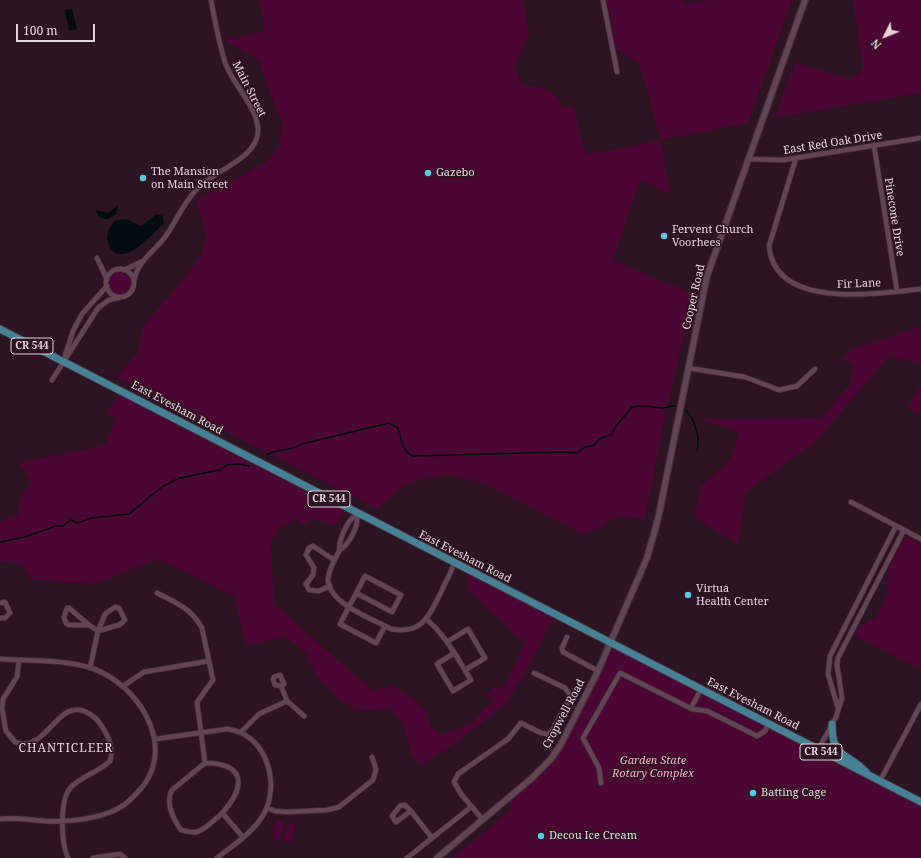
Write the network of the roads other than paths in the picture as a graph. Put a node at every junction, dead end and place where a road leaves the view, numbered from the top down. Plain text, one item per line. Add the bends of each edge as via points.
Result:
1 (211, 0) edge
2 (603, 0) edge
3 (805, 0) edge
4 (616, 72) dead end
5 (921, 138) edge
6 (874, 145) junction
7 (796, 158) junction
8 (748, 159) junction
9 (97, 258) dead end
10 (144, 260) junction
11 (123, 270) junction
12 (107, 279) junction
13 (134, 281) junction
14 (106, 286) junction
15 (921, 289) edge
16 (897, 291) junction
17 (122, 297) junction
18 (0, 329) edge
19 (64, 362) junction
20 (688, 368) junction
21 (815, 369) dead end
22 (52, 380) dead end
23 (851, 502) dead end
24 (357, 514) junction
25 (896, 526) junction
26 (904, 530) junction
27 (921, 538) edge
28 (340, 550) junction
29 (334, 560) junction
30 (454, 563) junction
31 (875, 566) junction
32 (882, 570) junction
33 (330, 586) junction
34 (157, 593) dead end
35 (356, 593) junction
36 (0, 603) edge
37 (627, 605) joint
38 (349, 607) junction
39 (851, 611) junction
40 (860, 616) junction
41 (0, 618) edge
42 (426, 619) junction
43 (89, 624) junction
44 (385, 626) junction
45 (98, 631) junction
46 (567, 637) dead end
47 (447, 642) junction
48 (611, 644) junction
49 (454, 653) junction
50 (0, 659) edge
51 (19, 660) junction
52 (209, 661) junction
53 (90, 668) junction
54 (465, 670) junction
55 (598, 671) junction
56 (534, 673) dead end
57 (124, 686) junction
58 (281, 686) dead end
59 (701, 689) junction
60 (287, 701) junction
61 (921, 704) edge
62 (691, 708) junction
63 (838, 708) junction
64 (304, 716) dead end
65 (768, 724) junction
66 (832, 724) junction
67 (242, 731) junction
68 (201, 732) junction
69 (156, 739) junction
70 (818, 750) junction
71 (372, 757) dead end
72 (205, 763) junction
73 (870, 776) junction
74 (880, 781) junction
75 (601, 783) dead end
76 (921, 802) edge
77 (471, 807) junction
78 (267, 808) junction
79 (411, 811) dead end
80 (223, 814) junction
81 (0, 819) edge
82 (483, 820) junction
83 (63, 821) junction
84 (243, 837) junction
85 (432, 838) junction
86 (67, 857) edge
87 (93, 858) edge
88 (125, 858) edge
89 (217, 858) edge
90 (407, 858) edge
91 (437, 858) edge

1 - 10 street, Main Street via 226,64 255,116 258,136 248,154 197,188 165,238
2 - 4 street
3 - 8 street, Cooper Road
5 - 6 street, East Red Oak Drive
6 - 7 street, East Red Oak Drive
6 - 16 street, Pinecone Drive
7 - 8 street, East Red Oak Drive via 768,161
7 - 16 street, Fir Lane via 770,242 770,254 776,267 789,281 797,285 837,295
8 - 20 street, Cooper Road via 707,276
9 - 12 street
10 - 11 street, Main Street
10 - 13 street, Main Street via 137,270
11 - 12 street via 113,271
11 - 13 street via 130,273
12 - 14 street
13 - 17 street via 131,292
14 - 17 street via 112,295
14 - 19 street via 82,314 73,332
15 - 16 street, Fir Lane
17 - 19 street via 109,300 98,308
18 - 19 main road, East Evesham Road / CR 544
19 - 22 street
19 - 24 main road, East Evesham Road / CR 544
20 - 21 street via 745,377 779,390 797,386
20 - 37 street, Cooper Road via 656,524 647,558
23 - 25 street
24 - 28 street via 351,518 340,542
24 - 28 street via 358,521 346,546
24 - 30 main road, East Evesham Road / CR 544
25 - 26 street
25 - 31 street
26 - 27 street
26 - 32 street
28 - 29 street
29 - 33 street via 329,576
29 - 33 street via 313,546 306,555 314,568 313,575 306,584 307,588 320,591
30 - 42 street
30 - 48 main road, East Evesham Road / CR 544
31 - 32 street
31 - 39 street
32 - 40 street
33 - 38 street via 336,598
34 - 52 street via 183,606 199,622
35 - 35 street via 365,576 401,595 392,612
35 - 38 street
36 - 41 street via 8,604 10,613 5,618
37 - 48 street, Cropwell Road
38 - 44 street
38 - 44 street via 340,624 370,640 376,643
39 - 40 street
39 - 63 street via 830,656 829,682
40 - 63 street via 838,658 842,698
42 - 44 street via 420,625 406,630
42 - 47 street via 439,630
43 - 43 street via 69,608 65,611 64,617 69,625
43 - 45 street
45 - 45 street via 105,614 112,608 119,608 125,620 119,625
45 - 53 street
46 - 55 street via 562,647 563,652
47 - 49 street
47 - 54 street via 468,629 485,658
48 - 55 street, Cropwell Road
48 - 59 main road, East Evesham Road / CR 544
49 - 54 street
49 - 54 street via 437,664 453,691 471,680
50 - 51 street
51 - 53 street via 74,664
51 - 83 street via 17,677 3,699 2,709 6,731 15,742 33,743 65,713 78,709 99,722 112,748 110,762 72,786 65,796
52 - 57 street via 144,672
52 - 68 street via 213,680 197,702
53 - 57 street
55 - 82 street, Cropwell Road via 571,727 551,759
56 - 77 street via 565,688 570,696 548,734 521,723 508,738 458,774 454,782
57 - 69 street via 139,704 152,726
58 - 60 street
59 - 62 street
59 - 65 main road, East Evesham Road / CR 544
60 - 64 street
60 - 67 street via 259,714
61 - 74 street
62 - 65 street via 707,711 757,736 765,731
62 - 75 street via 620,673 583,738 599,768
63 - 66 street
65 - 70 main road, East Evesham Road / CR 544
66 - 70 street
66 - 73 main road via 836,748 858,763
67 - 68 street via 227,729
67 - 78 street via 258,745 268,766 271,780
68 - 69 street
68 - 72 street
69 - 83 street via 155,761 151,774 143,788 130,800 111,812 78,821
70 - 73 main road, East Evesham Road / CR 544
71 - 78 street via 376,769 372,780 339,807 286,812
72 - 80 street via 228,766 238,777 238,790
72 - 80 street via 172,790 169,805 180,828 191,832 199,832
73 - 74 main road, East Evesham Road / CR 544
74 - 76 main road, East Evesham Road / CR 544
77 - 82 street
77 - 85 street
78 - 84 street
79 - 85 street
80 - 84 street
81 - 83 street
82 - 91 street, Cropwell Road
83 - 86 street via 63,840
84 - 89 street
85 - 90 street
87 - 88 street via 120,854

